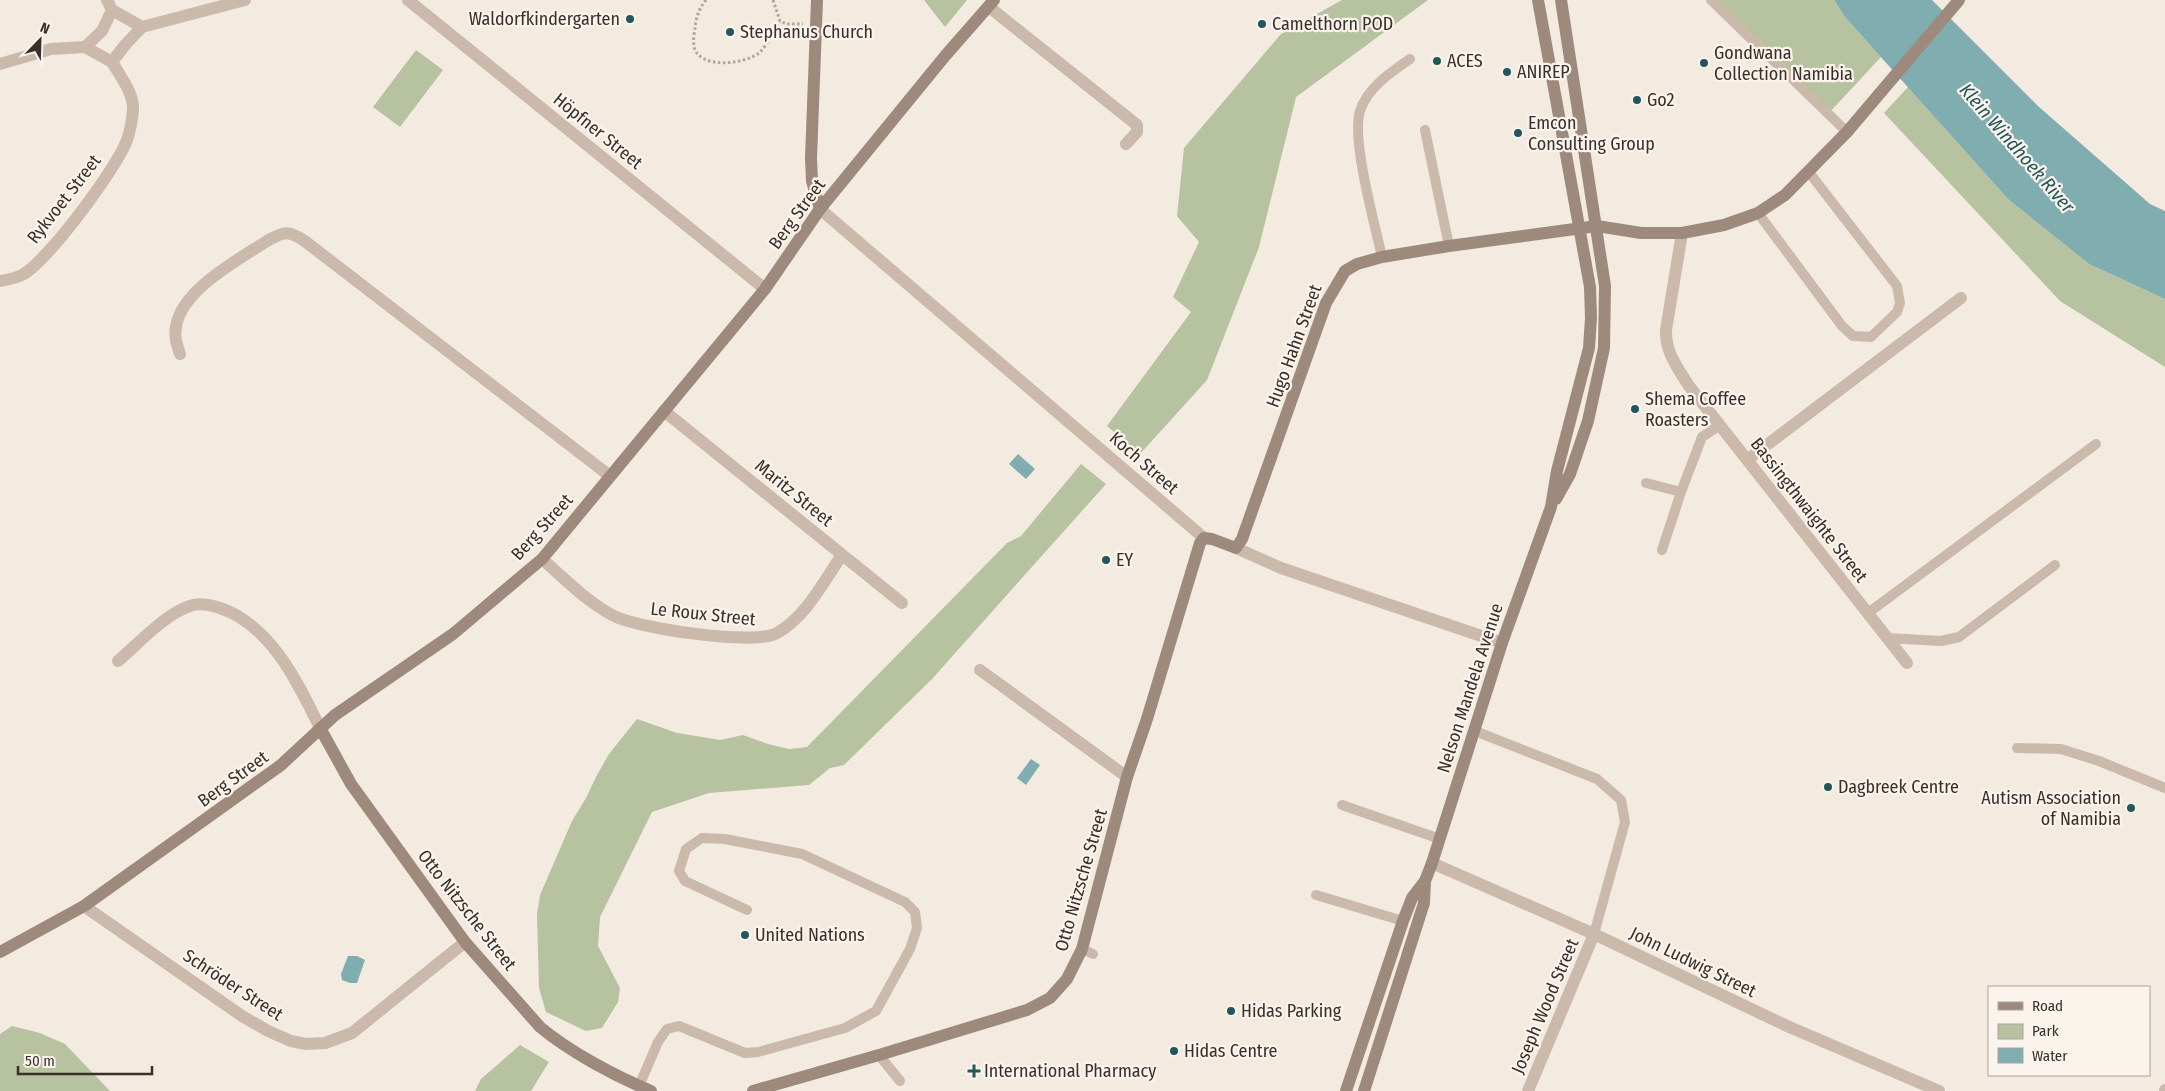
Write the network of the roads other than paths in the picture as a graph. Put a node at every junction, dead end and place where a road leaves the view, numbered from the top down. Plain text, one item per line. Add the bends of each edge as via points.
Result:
1 (245, 0) edge
2 (408, 0) edge
3 (817, 0) edge
4 (1538, 0) edge
5 (1561, 0) edge
6 (1711, 0) edge
7 (1957, 2) edge
8 (992, 4) edge
9 (110, 5) edge
10 (142, 27) junction
11 (85, 47) junction
12 (1410, 59) dead end
13 (112, 62) junction
14 (0, 64) edge
15 (1425, 130) dead end
16 (1846, 132) junction
17 (1126, 144) dead end
18 (1808, 171) junction
19 (820, 209) junction
20 (1758, 212) junction
21 (1596, 226) junction
22 (1580, 228) junction
23 (1682, 233) junction
24 (1449, 246) junction
25 (1382, 257) junction
26 (0, 281) edge
27 (765, 289) junction
28 (1961, 298) dead end
29 (180, 354) dead end
30 (664, 411) junction
31 (1720, 425) junction
32 (2096, 444) dead end
33 (1747, 460) junction
34 (610, 476) junction
35 (1646, 483) dead end
36 (1681, 492) junction
37 (1551, 507) junction
38 (1204, 538) junction
39 (1236, 548) junction
40 (1662, 550) dead end
41 (842, 555) junction
42 (542, 559) junction
43 (2055, 565) dead end
44 (902, 603) dead end
45 (1868, 613) junction
46 (1887, 638) junction
47 (1502, 643) junction
48 (118, 661) dead end
49 (1907, 663) dead end
50 (980, 670) dead end
51 (320, 728) junction
52 (1475, 731) junction
53 (2017, 748) dead end
54 (1127, 777) junction
55 (2165, 788) edge
56 (1342, 805) dead end
57 (1440, 839) junction
58 (1432, 863) junction
59 (1425, 881) junction
60 (1316, 895) dead end
61 (84, 906) junction
62 (747, 910) dead end
63 (1403, 921) junction
64 (1594, 934) junction
65 (465, 942) junction
66 (0, 952) edge
67 (880, 1055) junction
68 (900, 1081) dead end
69 (639, 1086) junction
70 (760, 1090) edge
71 (651, 1091) edge
72 (1346, 1091) edge
73 (1364, 1091) edge
74 (1528, 1091) edge
75 (1939, 1091) edge

1 - 10 street
2 - 27 street, Höpfner Street
3 - 19 street via 811,158 812,181
4 - 22 street, Nelson Mandela Avenue
5 - 21 street, Nelson Mandela Avenue
6 - 16 lane
7 - 16 street, Hugo Hahn Street
8 - 17 street via 1136,125 1137,132
8 - 19 street, Berg Street via 945,56
9 - 10 street
9 - 11 street via 102,31
10 - 13 street
11 - 13 street, Rykvoet Street
11 - 14 street via 52,49
12 - 25 lane via 1370,93 1360,111 1358,143
13 - 26 street, Rykvoet Street via 129,90 133,109 126,141 105,180 66,231 23,275
15 - 24 lane
16 - 18 street, Hugo Hahn Street
18 - 20 street, Hugo Hahn Street via 1785,195
18 - 20 lane via 1897,286 1900,302 1897,312 1871,337 1854,336 1842,326
19 - 27 street, Berg Street
19 - 38 street, Koch Street
20 - 23 street, Hugo Hahn Street via 1724,225
21 - 22 street, Hugo Hahn Street
21 - 23 street, Hugo Hahn Street via 1641,233
21 - 37 street, Nelson Mandela Avenue via 1605,286 1604,348 1588,421 1570,474
22 - 24 street, Hugo Hahn Street
22 - 37 street, Nelson Mandela Avenue via 1590,287 1592,318 1589,348 1557,471
23 - 31 street, Bassingthwaighte Street via 1665,341 1689,386
24 - 25 street, Hugo Hahn Street
25 - 39 street, Hugo Hahn Street via 1345,271 1335,285 1248,525
27 - 30 street, Berg Street
28 - 33 street
29 - 34 street via 176,327 182,310 198,290 278,234 290,232
30 - 34 street, Berg Street
30 - 41 street, Maritz Street
31 - 33 street, Bassingthwaighte Street
31 - 36 lane via 1702,437
32 - 45 lane
33 - 45 street, Bassingthwaighte Street
34 - 42 street, Berg Street
35 - 36 lane
36 - 40 lane
37 - 47 street, Nelson Mandela Avenue
38 - 39 street, Koch Street
38 - 54 street, Otto Nitzsche Street
39 - 47 street, Koch Street via 1281,568
41 - 42 street, Le Roux Street via 801,614 776,634 763,638 711,635 624,621 579,592
41 - 44 street, Maritz Street
42 - 51 street, Berg Street via 453,634
43 - 46 lane via 1959,637 1942,641
45 - 46 street, Bassingthwaighte Street
46 - 49 street, Bassingthwaighte Street
47 - 52 street, Nelson Mandela Avenue
48 - 51 street via 177,613 200,604 214,606 246,621 267,640 301,690
50 - 54 street
51 - 61 street, Berg Street via 281,765
51 - 65 street, Otto Nitzsche Street via 351,784
52 - 57 street, Nelson Mandela Avenue
52 - 64 lane via 1597,779 1621,800 1625,822
53 - 55 lane via 2060,749
54 - 67 street, Otto Nitzsche Street via 1087,951 1050,998 1027,1010
56 - 57 lane
57 - 58 street, Nelson Mandela Avenue
58 - 59 street, Nelson Mandela Avenue
58 - 64 street, John Ludwig Street
59 - 63 street, Nelson Mandela Avenue via 1412,898
59 - 73 street, Nelson Mandela Avenue via 1424,903
60 - 63 lane
61 - 65 street, Schröder Street via 242,1016 268,1031 306,1044 325,1043 352,1033
61 - 66 street, Berg Street
62 - 69 lane via 685,881 679,871 686,848 702,838 725,839 802,854 905,902 916,912 917,928 910,949 876,1011 845,1028 758,1052 745,1053 679,1026 667,1029
63 - 72 street, Nelson Mandela Avenue
64 - 74 street, Joseph Wood Street
64 - 75 street, John Ludwig Street via 1787,1026
65 - 69 street, Otto Nitzsche Street via 546,1031
67 - 68 lane
67 - 70 street, Otto Nitzsche Street
69 - 71 street, Otto Nitzsche Street

